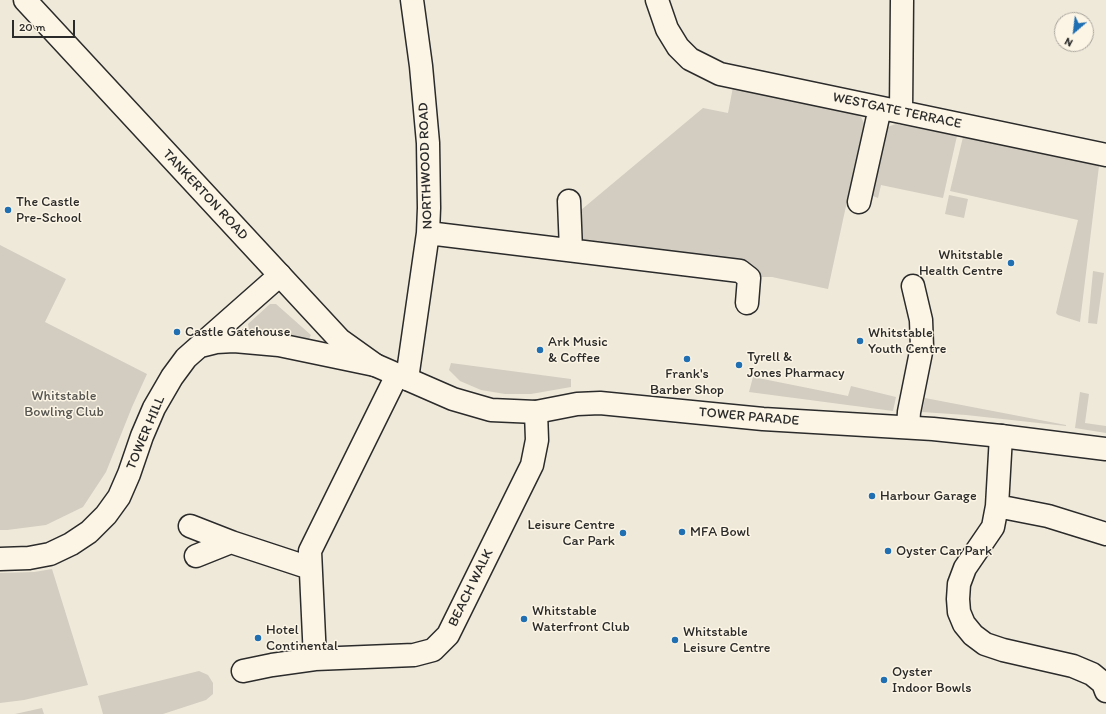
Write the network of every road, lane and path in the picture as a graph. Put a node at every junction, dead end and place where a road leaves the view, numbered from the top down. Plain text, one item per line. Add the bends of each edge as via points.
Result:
1 (25, 0) edge
2 (412, 0) edge
3 (657, 0) edge
4 (902, 0) edge
5 (880, 108) junction
6 (901, 112) junction
7 (1106, 155) edge
8 (569, 201) dead end
9 (859, 202) dead end
10 (428, 233) junction
11 (571, 250) junction
12 (280, 275) junction
13 (914, 286) dead end
14 (747, 303) dead end
15 (200, 346) junction
16 (375, 365) junction
17 (402, 377) junction
18 (536, 412) junction
19 (908, 427) junction
20 (1001, 436) junction
21 (1106, 449) edge
22 (997, 506) junction
23 (190, 526) dead end
24 (1102, 536) edge
25 (231, 542) junction
26 (196, 556) dead end
27 (0, 559) edge
28 (310, 568) junction
29 (315, 660) junction
30 (243, 671) dead end
31 (1106, 691) edge

1 - 12 street, TANKERTON ROAD
2 - 10 street, NORTHWOOD ROAD via 428,143
3 - 5 street, WESTGATE TERRACE via 667,30 678,47 690,59 720,74
4 - 6 street
5 - 6 street, WESTGATE TERRACE
5 - 9 street
6 - 7 street, WESTGATE TERRACE
8 - 11 street
10 - 11 street
10 - 17 street, NORTHWOOD ROAD
11 - 14 street via 740,271 749,278
12 - 15 street, TOWER HILL
12 - 16 street, TANKERTON ROAD via 340,340
13 - 19 street via 921,320 922,348
15 - 16 street via 234,341 279,345
15 - 27 street, TOWER HILL via 186,358 154,408 119,497 106,516 89,532 50,554
16 - 17 street, TANKERTON ROAD
17 - 18 street, TOWER PARADE via 453,399 492,410
17 - 28 street via 310,551
18 - 19 street, TOWER PARADE via 577,404 600,403 763,419
18 - 29 street, BEACH WALK via 537,440 532,465 448,635 433,650 414,655
19 - 20 street, TOWER PARADE
20 - 21 street, TOWER PARADE
20 - 22 street
22 - 24 street via 1048,516
22 - 31 street via 993,527 965,568 959,584 959,612 964,624 985,644 1073,666 1092,674 1103,683
23 - 25 street
25 - 26 street
25 - 28 street
28 - 29 street
29 - 30 street, BEACH WALK

